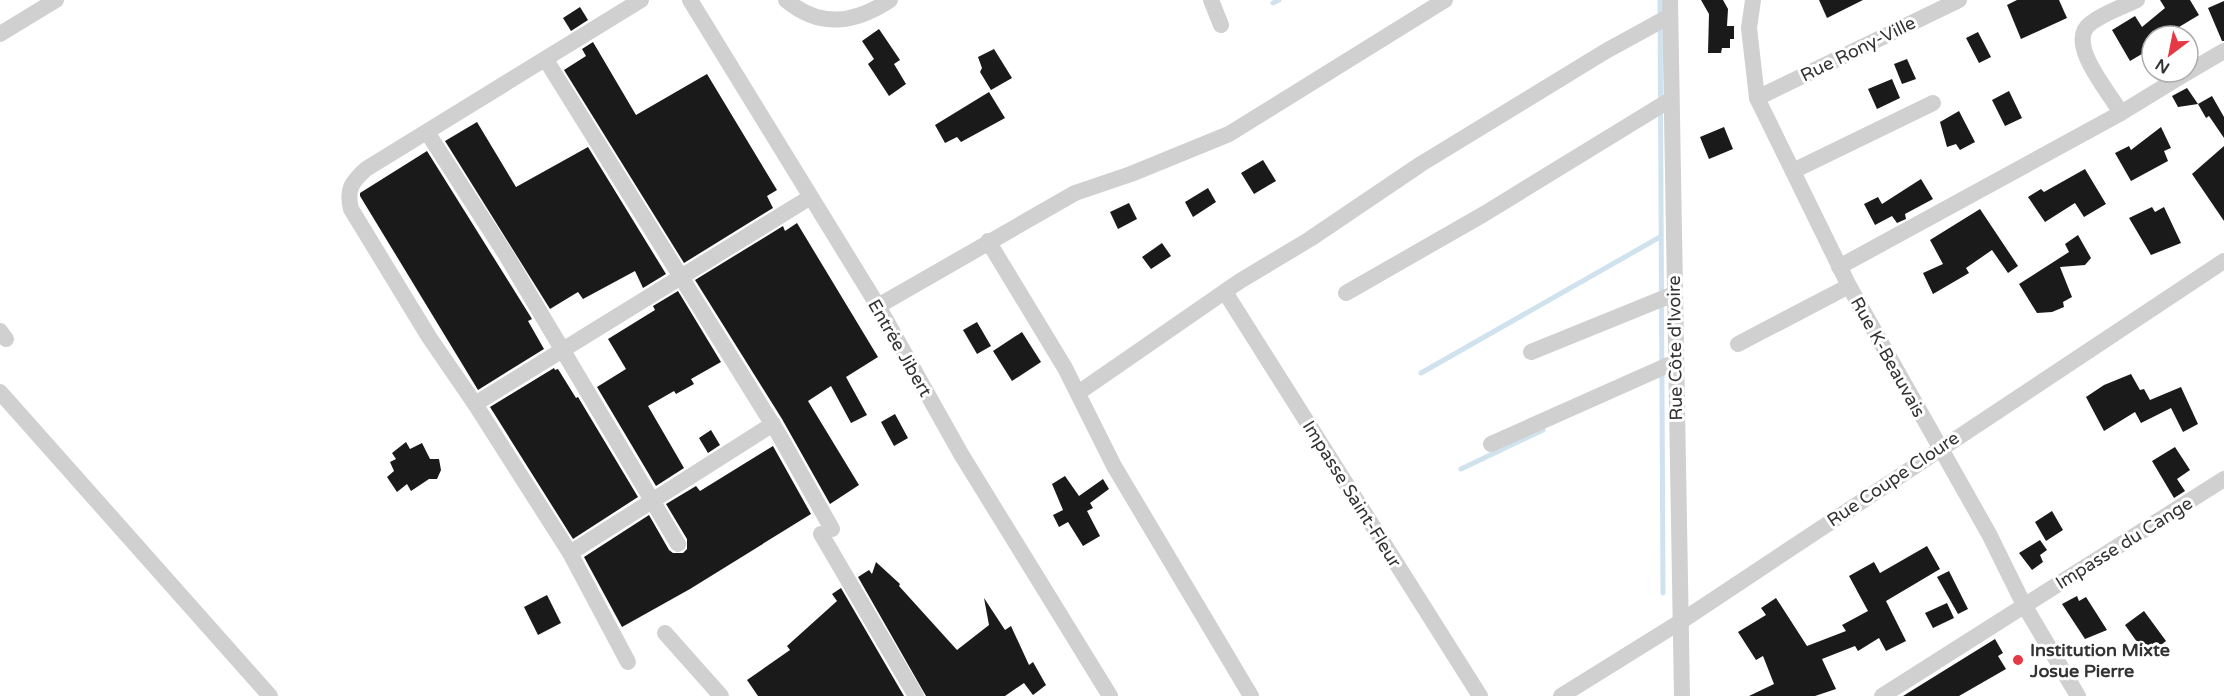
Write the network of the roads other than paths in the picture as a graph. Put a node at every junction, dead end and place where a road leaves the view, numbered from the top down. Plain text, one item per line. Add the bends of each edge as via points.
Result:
1 (56, 0) edge
2 (641, 0) edge
3 (690, 0) edge
4 (786, 0) edge
5 (1211, 0) edge
6 (1445, 0) edge
7 (1753, 0) edge
8 (1959, 0) edge
9 (2137, 0) edge
10 (880, 3) edge
11 (1669, 8) edge
12 (1221, 25) dead end
13 (0, 34) edge
14 (2224, 51) edge
15 (546, 60) junction
16 (2200, 65) edge
17 (2168, 84) edge
18 (1757, 98) junction
19 (1670, 100) junction
20 (1933, 103) dead end
21 (2121, 112) junction
22 (427, 132) junction
23 (1792, 171) junction
24 (809, 198) junction
25 (988, 241) junction
26 (2224, 261) edge
27 (1839, 267) junction
28 (680, 279) junction
29 (1849, 286) junction
30 (1225, 292) junction
31 (1346, 293) dead end
32 (1674, 294) junction
33 (878, 306) junction
34 (1738, 344) dead end
35 (564, 350) junction
36 (1531, 352) dead end
37 (1675, 362) junction
38 (0, 392) edge
39 (1078, 393) junction
40 (475, 404) junction
41 (773, 424) junction
42 (1491, 444) dead end
43 (1940, 448) junction
44 (2224, 479) edge
45 (652, 500) junction
46 (678, 544) dead end
47 (570, 553) junction
48 (2024, 605) junction
49 (1680, 622) junction
50 (665, 633) dead end
51 (628, 662) dead end
52 (270, 696) edge
53 (721, 696) edge
54 (916, 696) edge
55 (1110, 696) edge
56 (1251, 696) edge
57 (1480, 696) edge
58 (1561, 696) edge
59 (1682, 696) edge
60 (1882, 696) edge
61 (2078, 696) edge

1 - 13 street
2 - 15 street
3 - 24 street, Entrée Jibert
4 - 10 street via 816,17 844,21 869,14
5 - 12 street
6 - 25 street via 1229,134 1075,193
7 - 18 street, Rue K-Beauvais via 1749,28
8 - 18 street, Rue Rony-Ville
9 - 21 street via 2089,24 2082,36 2084,54
11 - 19 street, Rue Côte d'Ivoire
11 - 30 street
14 - 16 street
15 - 22 street
15 - 28 street
17 - 21 street
18 - 23 street, Rue K-Beauvais
19 - 31 street
19 - 32 street, Rue Côte d'Ivoire
20 - 23 street
21 - 27 street
22 - 35 street
22 - 40 street via 366,169 347,195 351,209 393,278
23 - 27 street, Rue K-Beauvais
24 - 28 street
24 - 33 street, Entrée Jibert
25 - 33 street
25 - 39 street
26 - 43 street, Rue Coupe Cloure
27 - 29 street, Rue K-Beauvais
28 - 35 street
28 - 41 street
29 - 34 street
29 - 43 street, Rue K-Beauvais
30 - 39 street
30 - 57 street, Impasse Saint-Fleur
32 - 36 street
32 - 37 street, Rue Côte d'Ivoire
33 - 55 street, Entrée Jibert via 961,454
35 - 40 street
35 - 45 street
37 - 42 street
37 - 49 street, Rue Côte d'Ivoire
38 - 52 street
39 - 56 street via 1114,465
40 - 47 street
41 - 45 street
41 - 54 street
43 - 48 street, Rue K-Beauvais
43 - 49 street, Rue Coupe Cloure
44 - 48 street, Impasse du Cange
45 - 46 street
45 - 47 street
47 - 51 street
48 - 60 street, Impasse du Cange
48 - 61 street, Rue K-Beauvais
49 - 58 street, Rue Coupe Cloure
49 - 59 street, Rue Côte d'Ivoire
50 - 53 street

